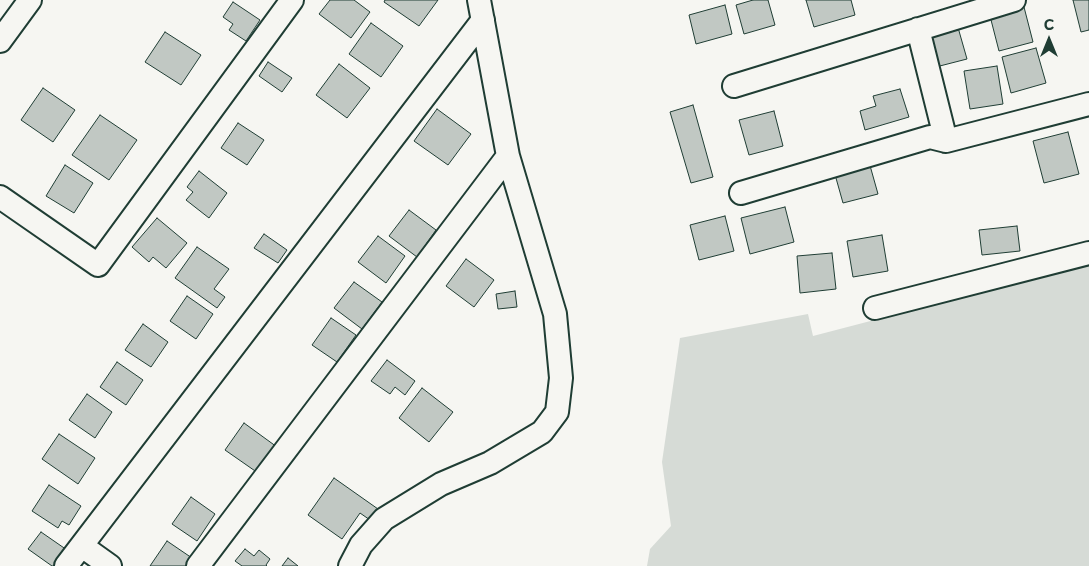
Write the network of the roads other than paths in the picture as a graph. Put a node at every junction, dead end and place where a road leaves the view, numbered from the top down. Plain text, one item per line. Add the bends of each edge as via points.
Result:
1 (30, 0) edge
2 (292, 0) edge
3 (1014, 0) edge
4 (481, 10) edge
5 (918, 29) junction
6 (0, 41) edge
7 (734, 86) dead end
8 (1089, 104) edge
9 (946, 141) junction
10 (508, 156) junction
11 (741, 193) dead end
12 (0, 197) edge
13 (1089, 252) edge
14 (875, 308) dead end
15 (82, 546) junction
16 (66, 566) edge
17 (110, 566) edge
18 (198, 566) edge
19 (350, 566) edge

1 - 6 street
2 - 12 street via 98,265
3 - 5 street
4 - 10 street
4 - 15 street
5 - 7 street
5 - 9 street
8 - 9 street
9 - 11 street via 930,138
10 - 18 street
10 - 19 street via 555,314 561,378 557,412 542,432 490,463 440,484 384,519 361,545
13 - 14 street
15 - 16 street
15 - 17 street

